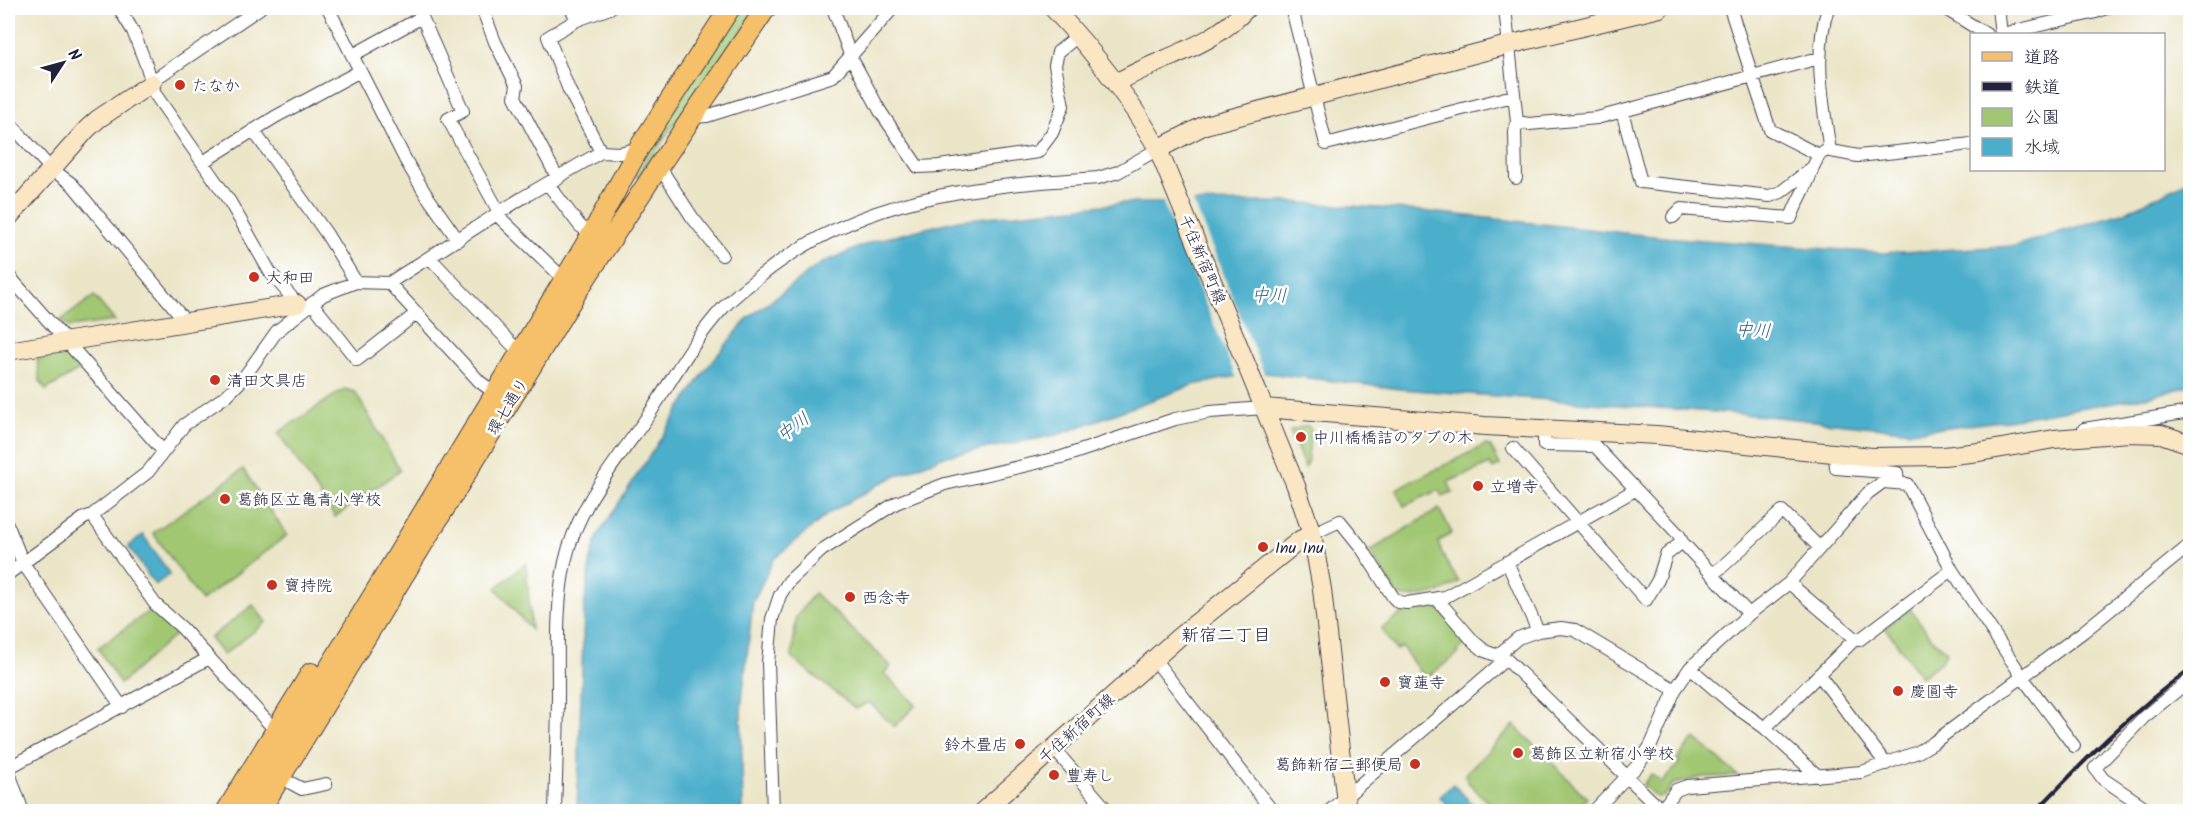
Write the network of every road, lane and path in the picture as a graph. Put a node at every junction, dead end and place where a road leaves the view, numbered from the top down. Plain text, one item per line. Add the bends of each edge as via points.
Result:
1 (119, 8) edge
2 (328, 8) edge
3 (571, 8) edge
4 (610, 8) edge
5 (730, 8) edge
6 (766, 8) edge
7 (833, 8) edge
8 (893, 8) edge
9 (1053, 8) edge
10 (1247, 8) edge
11 (1298, 8) edge
12 (1505, 8) edge
13 (1660, 8) edge
14 (1730, 8) edge
15 (1828, 8) edge
16 (1944, 8) edge
17 (1998, 8) edge
18 (2106, 8) edge
19 (487, 9) edge
20 (251, 10) edge
21 (420, 12) edge
22 (577, 21) junction
23 (1984, 33) edge
24 (2001, 33) edge
25 (2005, 33) edge
26 (1079, 35) junction
27 (1508, 45) junction
28 (352, 55) junction
29 (851, 57) junction
30 (1819, 58) junction
31 (360, 71) junction
32 (1753, 76) junction
33 (152, 82) junction
34 (1116, 83) junction
35 (1513, 96) junction
36 (1313, 97) junction
37 (1622, 111) junction
38 (692, 117) junction
39 (8, 121) edge
40 (1517, 122) junction
41 (253, 130) junction
42 (1970, 144) edge
43 (639, 148) junction
44 (1158, 149) junction
45 (601, 153) junction
46 (1825, 153) junction
47 (203, 162) junction
48 (659, 166) junction
49 (1813, 167) junction
50 (50, 168) junction
51 (1515, 178) dead end
52 (553, 181) junction
53 (498, 213) junction
54 (1673, 217) dead end
55 (8, 218) edge
56 (592, 234) junction
57 (458, 240) junction
58 (722, 255) dead end
59 (430, 258) junction
60 (8, 275) edge
61 (564, 279) junction
62 (356, 282) junction
63 (389, 283) junction
64 (304, 306) junction
65 (417, 313) junction
66 (186, 322) junction
67 (67, 341) junction
68 (8, 351) edge
69 (520, 353) junction
70 (495, 393) junction
71 (1262, 403) junction
72 (2190, 412) edge
73 (1544, 430) junction
74 (2054, 438) junction
75 (2190, 444) edge
76 (1513, 448) dead end
77 (164, 452) junction
78 (1835, 454) junction
79 (454, 477) junction
80 (1898, 483) junction
81 (1635, 490) junction
82 (92, 515) junction
83 (1578, 522) junction
84 (8, 526) edge
85 (1312, 534) junction
86 (1682, 542) junction
87 (2190, 545) edge
88 (1819, 548) junction
89 (1507, 562) junction
90 (23, 563) junction
91 (1952, 570) junction
92 (8, 574) edge
93 (1712, 574) junction
94 (390, 582) junction
95 (1789, 583) junction
96 (1437, 599) junction
97 (1749, 614) junction
98 (1538, 631) junction
99 (1856, 639) junction
100 (1502, 656) junction
101 (209, 658) junction
102 (1154, 659) junction
103 (1690, 668) junction
104 (1820, 676) junction
105 (2023, 678) junction
106 (2190, 680) edge
107 (1675, 690) junction
108 (122, 707) junction
109 (1765, 728) junction
110 (275, 730) junction
111 (2074, 746) dead end
112 (1054, 749) junction
113 (1886, 764) junction
114 (8, 769) edge
115 (1818, 776) junction
116 (1628, 777) junction
117 (291, 783) junction
118 (326, 784) dead end
119 (1346, 804) edge
120 (23, 812) edge
121 (226, 812) edge
122 (242, 812) edge
123 (259, 812) edge
124 (274, 812) edge
125 (555, 812) edge
126 (773, 812) edge
127 (981, 812) edge
128 (1109, 812) edge
129 (1273, 812) edge
130 (1328, 812) edge
131 (1593, 812) edge
132 (2152, 812) edge

1 - 33 street via 133,31
2 - 28 street
3 - 22 street
4 - 22 street
5 - 43 main road, 環七通り
6 - 38 main road, 環七通り
7 - 29 street
8 - 29 street
9 - 26 street, 千住新宿町線
10 - 34 street via 1207,41
11 - 36 street via 1294,17
12 - 27 street
13 - 27 street
14 - 32 street
15 - 30 street
16 - 23 street
17 - 24 street
18 - 25 street
19 - 52 street via 495,42 517,86 515,97
20 - 33 street
21 - 28 street
21 - 53 street via 463,111 448,119
22 - 45 street via 548,37
26 - 29 street via 1058,52 1055,65 1063,106 1038,152 939,166 918,167 880,111
26 - 34 street, 千住新宿町線
27 - 35 street
27 - 36 street
28 - 31 street
29 - 38 street via 833,76 707,116
30 - 32 street
30 - 46 street
31 - 41 street
31 - 57 street via 411,169
32 - 37 street
32 - 46 street via 1770,130
33 - 47 street via 155,94
33 - 50 street via 98,119
34 - 44 street, 千住新宿町線
35 - 36 street via 1326,144
35 - 40 street
36 - 44 street via 1205,125
37 - 40 street via 1597,118
37 - 49 street via 1641,182 1770,195 1781,192
38 - 48 main road, 環七通り
39 - 50 street
40 - 51 street
41 - 47 street
41 - 62 street
42 - 46 street via 1858,156
43 - 45 street
43 - 56 main road, 環七通り
44 - 71 street, 千住新宿町線
44 - 125 street via 1118,172 1098,178 943,195 853,219 790,254 722,308 592,494 571,540 559,615
45 - 52 street
46 - 49 street
47 - 64 street via 270,272
48 - 58 street
48 - 79 main road, 環七通り
49 - 54 street via 1791,218 1681,209
50 - 55 street
50 - 66 street via 72,184
52 - 53 street
52 - 56 street via 580,226
53 - 57 street
53 - 61 street
56 - 61 main road, 環七通り
57 - 59 street
59 - 63 street
59 - 69 street
60 - 67 street
61 - 69 main road, 環七通り
62 - 63 street
62 - 64 street
63 - 65 street
64 - 65 street via 357,360
64 - 66 street
64 - 77 street via 277,332 242,380 184,425
65 - 70 street via 480,382
66 - 67 street
67 - 68 street
67 - 77 street
69 - 70 main road, 環七通り
70 - 79 main road, 環七通り
71 - 73 street
71 - 85 street, 千住新宿町線
71 - 126 street via 1174,419 1062,457 945,484 896,503 822,550 789,580 772,619 768,663
72 - 74 street
73 - 78 street via 1657,435
73 - 81 street via 1544,445 1595,446
74 - 75 street via 2140,433 2169,436
74 - 78 street via 1944,456 1872,458
76 - 83 street
77 - 82 street via 148,472
78 - 80 street via 1836,468 1897,473
79 - 94 main road, 環七通り
79 - 110 main road via 424,497 402,527
79 - 117 main road via 441,535 429,558
80 - 88 street via 1883,482 1868,493
80 - 91 street via 1907,484
81 - 83 street
81 - 86 street
82 - 90 street
82 - 101 street via 155,604
83 - 86 street via 1646,600 1666,555
83 - 89 street
84 - 90 street
85 - 96 street via 1340,521 1398,602
85 - 102 street, 千住新宿町線 via 1250,579
85 - 119 street, 千住新宿町線 via 1322,589
86 - 93 street
87 - 105 street
88 - 93 street via 1782,512
88 - 95 street
89 - 96 street
89 - 98 street
90 - 92 street
90 - 108 street
91 - 99 street
91 - 105 street
93 - 97 street
94 - 122 main road, 環七通り
94 - 123 main road, 環七通り
95 - 97 street
95 - 99 street
96 - 100 street via 1474,642 1485,651
97 - 103 street
98 - 100 street via 1518,638
98 - 107 street via 1575,630
99 - 104 street
100 - 116 street
100 - 119 street
101 - 108 street
101 - 110 street
102 - 112 street, 千住新宿町線
102 - 129 street
103 - 107 street
103 - 109 street
104 - 109 street
104 - 113 street
105 - 111 street
105 - 113 street via 1933,743
106 - 132 street via 2144,717 2095,768 2103,779
107 - 116 street via 1651,745
108 - 114 street
109 - 115 street
110 - 121 main road
112 - 127 street, 千住新宿町線
112 - 128 street
113 - 115 street via 1862,772
114 - 120 street
115 - 116 street via 1687,786 1676,790 1663,808
116 - 131 street
117 - 118 street via 302,789
117 - 124 main road
119 - 130 street

